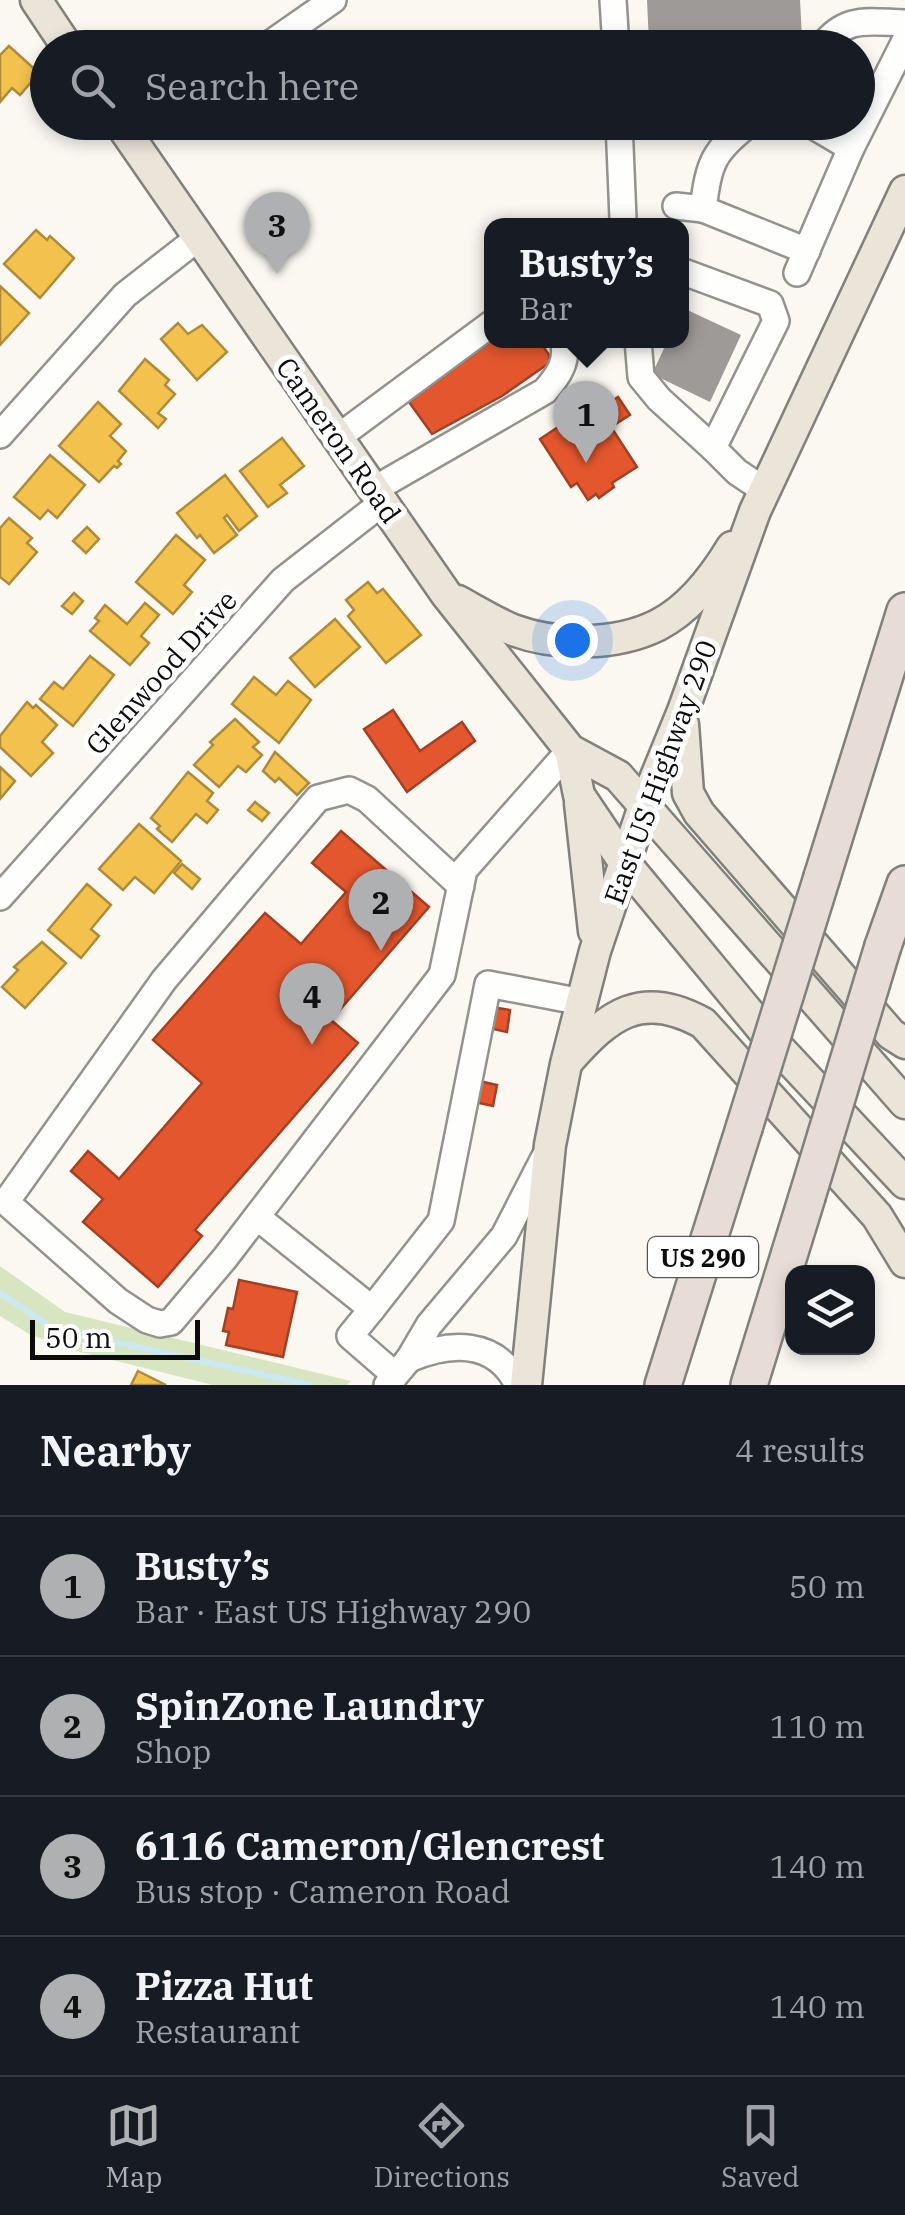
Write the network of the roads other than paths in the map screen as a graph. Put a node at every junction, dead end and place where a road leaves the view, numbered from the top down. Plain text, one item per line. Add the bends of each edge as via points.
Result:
1 (36, 0) edge
2 (333, 0) edge
3 (613, 0) edge
4 (905, 24) edge
5 (56, 30) edge
6 (290, 30) edge
7 (615, 30) edge
8 (837, 30) edge
9 (905, 42) edge
10 (875, 100) edge
11 (140, 140) edge
12 (620, 140) edge
13 (728, 140) edge
14 (836, 140) edge
15 (854, 140) edge
16 (850, 148) junction
17 (905, 191) edge
18 (676, 206) dead end
19 (703, 209) junction
20 (623, 218) edge
21 (198, 238) junction
22 (689, 275) edge
23 (484, 329) edge
24 (566, 348) edge
25 (639, 348) edge
26 (0, 436) edge
27 (337, 438) junction
28 (713, 448) junction
29 (378, 496) junction
30 (760, 500) junction
31 (446, 594) junction
32 (905, 611) edge
33 (683, 711) junction
34 (570, 750) junction
35 (579, 795) junction
36 (644, 806) junction
37 (624, 862) junction
38 (905, 884) edge
39 (461, 886) junction
40 (0, 898) edge
41 (595, 951) junction
42 (442, 975) junction
43 (488, 984) junction
44 (582, 1002) junction
45 (905, 1043) edge
46 (566, 1064) junction
47 (905, 1102) edge
48 (550, 1144) junction
49 (905, 1183) edge
50 (256, 1217) junction
51 (905, 1262) edge
52 (372, 1308) junction
53 (397, 1373) edge
54 (518, 1385) edge
55 (526, 1385) edge
56 (663, 1385) edge
57 (750, 1385) edge

1 - 5 main road
2 - 6 street
3 - 7 street
4 - 8 street via 858,22
9 - 10 street
11 - 21 main road, Cameron Road
12 - 20 street
13 - 19 street via 710,162
14 - 16 street
15 - 16 street
16 - 19 street via 802,262
17 - 30 main road, East US Highway 290
18 - 19 street
21 - 26 street via 125,295
21 - 27 main road, Cameron Road
22 - 28 street via 770,304 776,320
23 - 27 street
24 - 29 street, Glenwood Drive via 562,372 546,391
25 - 28 street via 641,377
27 - 29 main road, Cameron Road
28 - 30 street
29 - 31 main road, Cameron Road
29 - 40 street, Glenwood Drive via 283,580
30 - 31 main road via 718,569 686,605 658,625 625,635 548,639 516,631
30 - 33 main road, East US Highway 290
31 - 34 main road, Cameron Road
32 - 56 highway, US 290, bridge
33 - 36 main road, East US Highway 290
33 - 45 main road via 684,771 699,813
34 - 35 main road, Cameron Road
34 - 36 main road, Cameron Road via 618,776
34 - 39 street via 464,870
35 - 37 main road, Cameron Road
35 - 41 main road
36 - 37 main road, East US Highway 290
36 - 47 main road, Cameron Road
37 - 41 main road, East US Highway 290
37 - 49 main road, Cameron Road via 772,1042
38 - 57 highway, US 290, bridge
39 - 42 street
39 - 50 street via 366,799 349,790 318,798 164,980 6,1202 118,1301 160,1324 171,1322
41 - 44 main road, East US Highway 290
42 - 43 street
42 - 50 street
43 - 44 street
43 - 52 street via 441,1221
44 - 46 main road, East US Highway 290
46 - 48 main road, East US Highway 290
46 - 51 main road via 613,1016 660,1008 703,1023 877,1216
48 - 53 street via 504,1236
48 - 55 main road, East US Highway 290
50 - 52 street
52 - 53 street via 350,1336
53 - 54 street via 433,1349 472,1347 501,1361

